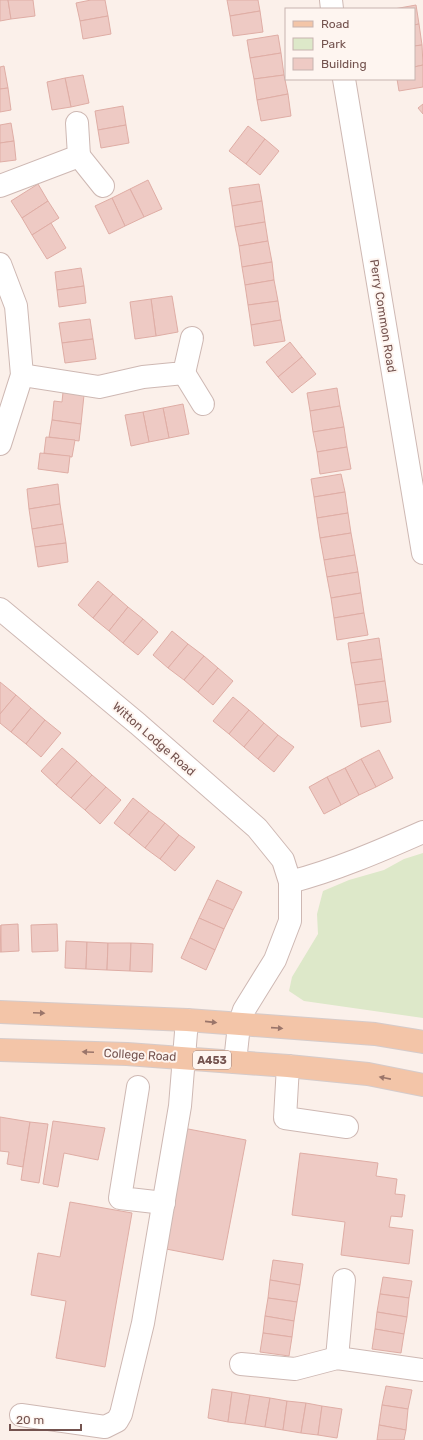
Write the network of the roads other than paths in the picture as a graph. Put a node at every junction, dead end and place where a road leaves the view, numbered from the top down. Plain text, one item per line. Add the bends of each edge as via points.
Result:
1 (344, 80) edge
2 (77, 123) dead end
3 (79, 156) junction
4 (0, 186) edge
5 (103, 186) dead end
6 (0, 264) edge
7 (192, 338) dead end
8 (184, 373) junction
9 (22, 376) junction
10 (203, 404) dead end
11 (0, 444) edge
12 (423, 553) edge
13 (0, 609) edge
14 (423, 832) edge
15 (290, 882) junction
16 (0, 1012) edge
17 (188, 1020) junction
18 (238, 1025) junction
19 (423, 1042) edge
20 (0, 1050) edge
21 (185, 1058) junction
22 (235, 1062) junction
23 (288, 1066) junction
24 (423, 1085) edge
25 (138, 1087) dead end
26 (347, 1127) dead end
27 (164, 1203) junction
28 (344, 1280) dead end
29 (337, 1358) junction
30 (241, 1364) dead end
31 (423, 1370) edge
32 (21, 1415) dead end

1 - 12 street, Perry Common Road
2 - 3 street
3 - 4 street
3 - 5 street
6 - 9 street via 16,306
7 - 8 street
8 - 9 street via 143,377 99,387
8 - 10 street
9 - 11 street
13 - 15 street, Witton Lodge Road via 257,828 283,860
14 - 15 street via 373,854
15 - 18 street via 290,921 276,960 244,1010
16 -> 17 main road
17 -> 18 main road
17 - 21 street
18 -> 19 main road via 375,1034
18 - 22 street
21 -> 20 main road, College Road / A453
21 - 22 main road, College Road / A453
21 - 27 street
22 - 23 main road, College Road / A453
24 -> 23 main road, College Road / A453 via 368,1074
23 - 26 street via 285,1118
25 - 27 street via 120,1198
27 - 32 street via 143,1323 121,1414 117,1420 104,1427
28 - 29 street
29 - 30 street via 295,1369
29 - 31 street

